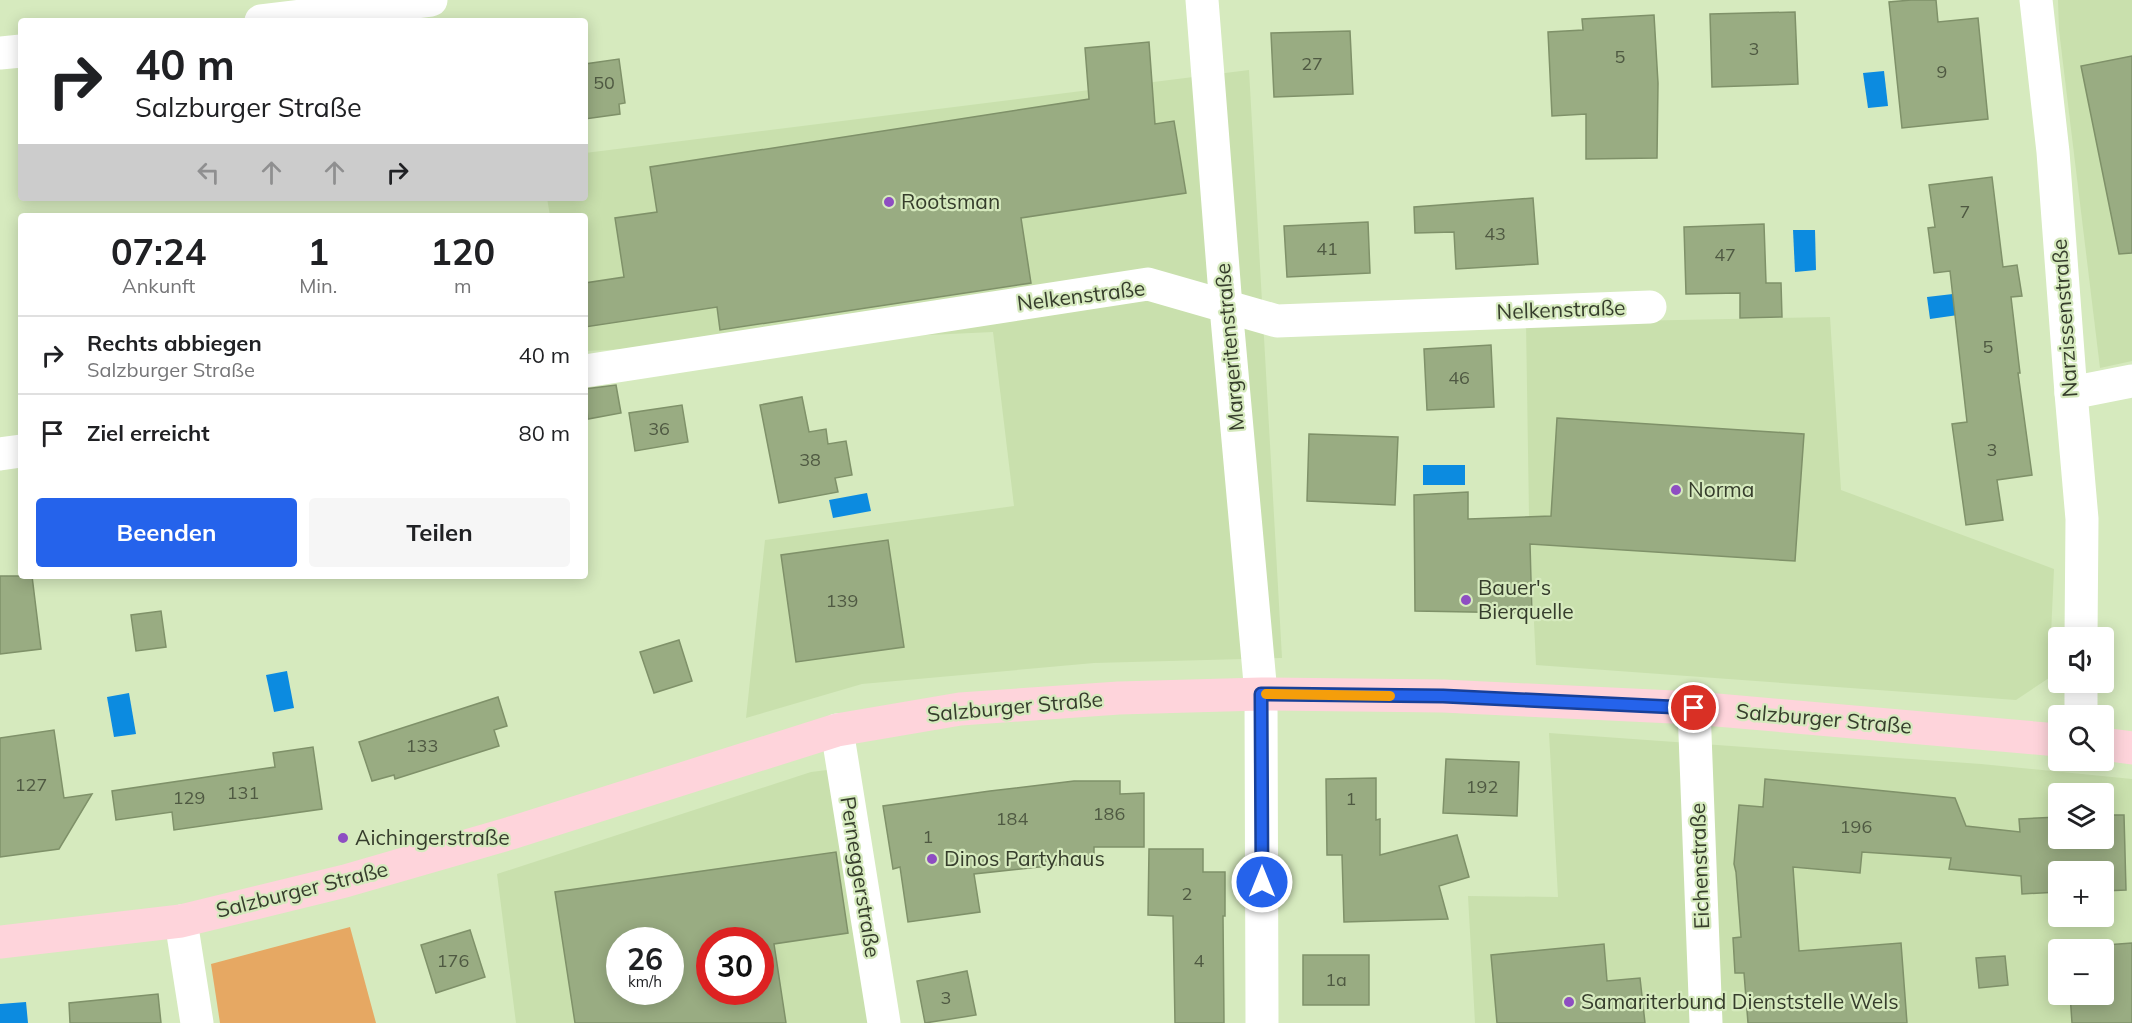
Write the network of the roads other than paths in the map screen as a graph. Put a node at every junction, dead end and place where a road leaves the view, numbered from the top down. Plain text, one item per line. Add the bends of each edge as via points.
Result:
1 (431, 0) edge
2 (1202, 0) edge
3 (2037, 0) edge
4 (285, 18) edge
5 (18, 51) edge
6 (0, 53) edge
7 (1650, 306) dead end
8 (1226, 307) junction
9 (588, 371) edge
10 (2132, 381) edge
11 (2071, 393) junction
12 (18, 452) edge
13 (0, 454) edge
14 (2081, 627) edge
15 (1261, 694) junction
16 (1694, 708) junction
17 (837, 730) junction
18 (2048, 739) edge
19 (2132, 742) edge
20 (2114, 743) edge
21 (2114, 745) edge
22 (2132, 748) edge
23 (181, 921) junction
24 (0, 942) edge
25 (197, 1023) edge
26 (884, 1023) edge
27 (1262, 1023) edge
28 (1706, 1023) edge

1 - 4 street
2 - 8 street, Margeritenstraße
3 - 11 street, Narzissenstraße
5 - 6 street
7 - 8 street, Nelkenstraße via 1277,321
8 - 9 street, Nelkenstraße via 1148,284
8 - 15 street, Margeritenstraße
10 - 11 street
11 - 14 street, Narzissenstraße via 2082,519
12 - 13 street
15 - 16 main road, Salzburger Straße via 1443,696
15 - 17 main road, Salzburger Straße via 1119,698 960,709
15 - 27 street, Margeritenstraße
16 - 18 main road, Salzburger Straße
16 - 28 street, Eichenstraße
17 - 23 main road, Salzburger Straße via 500,837 345,881
17 - 26 street, Perneggerstraße
19 - 20 main road
21 - 22 main road
23 - 24 main road, Salzburger Straße
23 - 25 street

